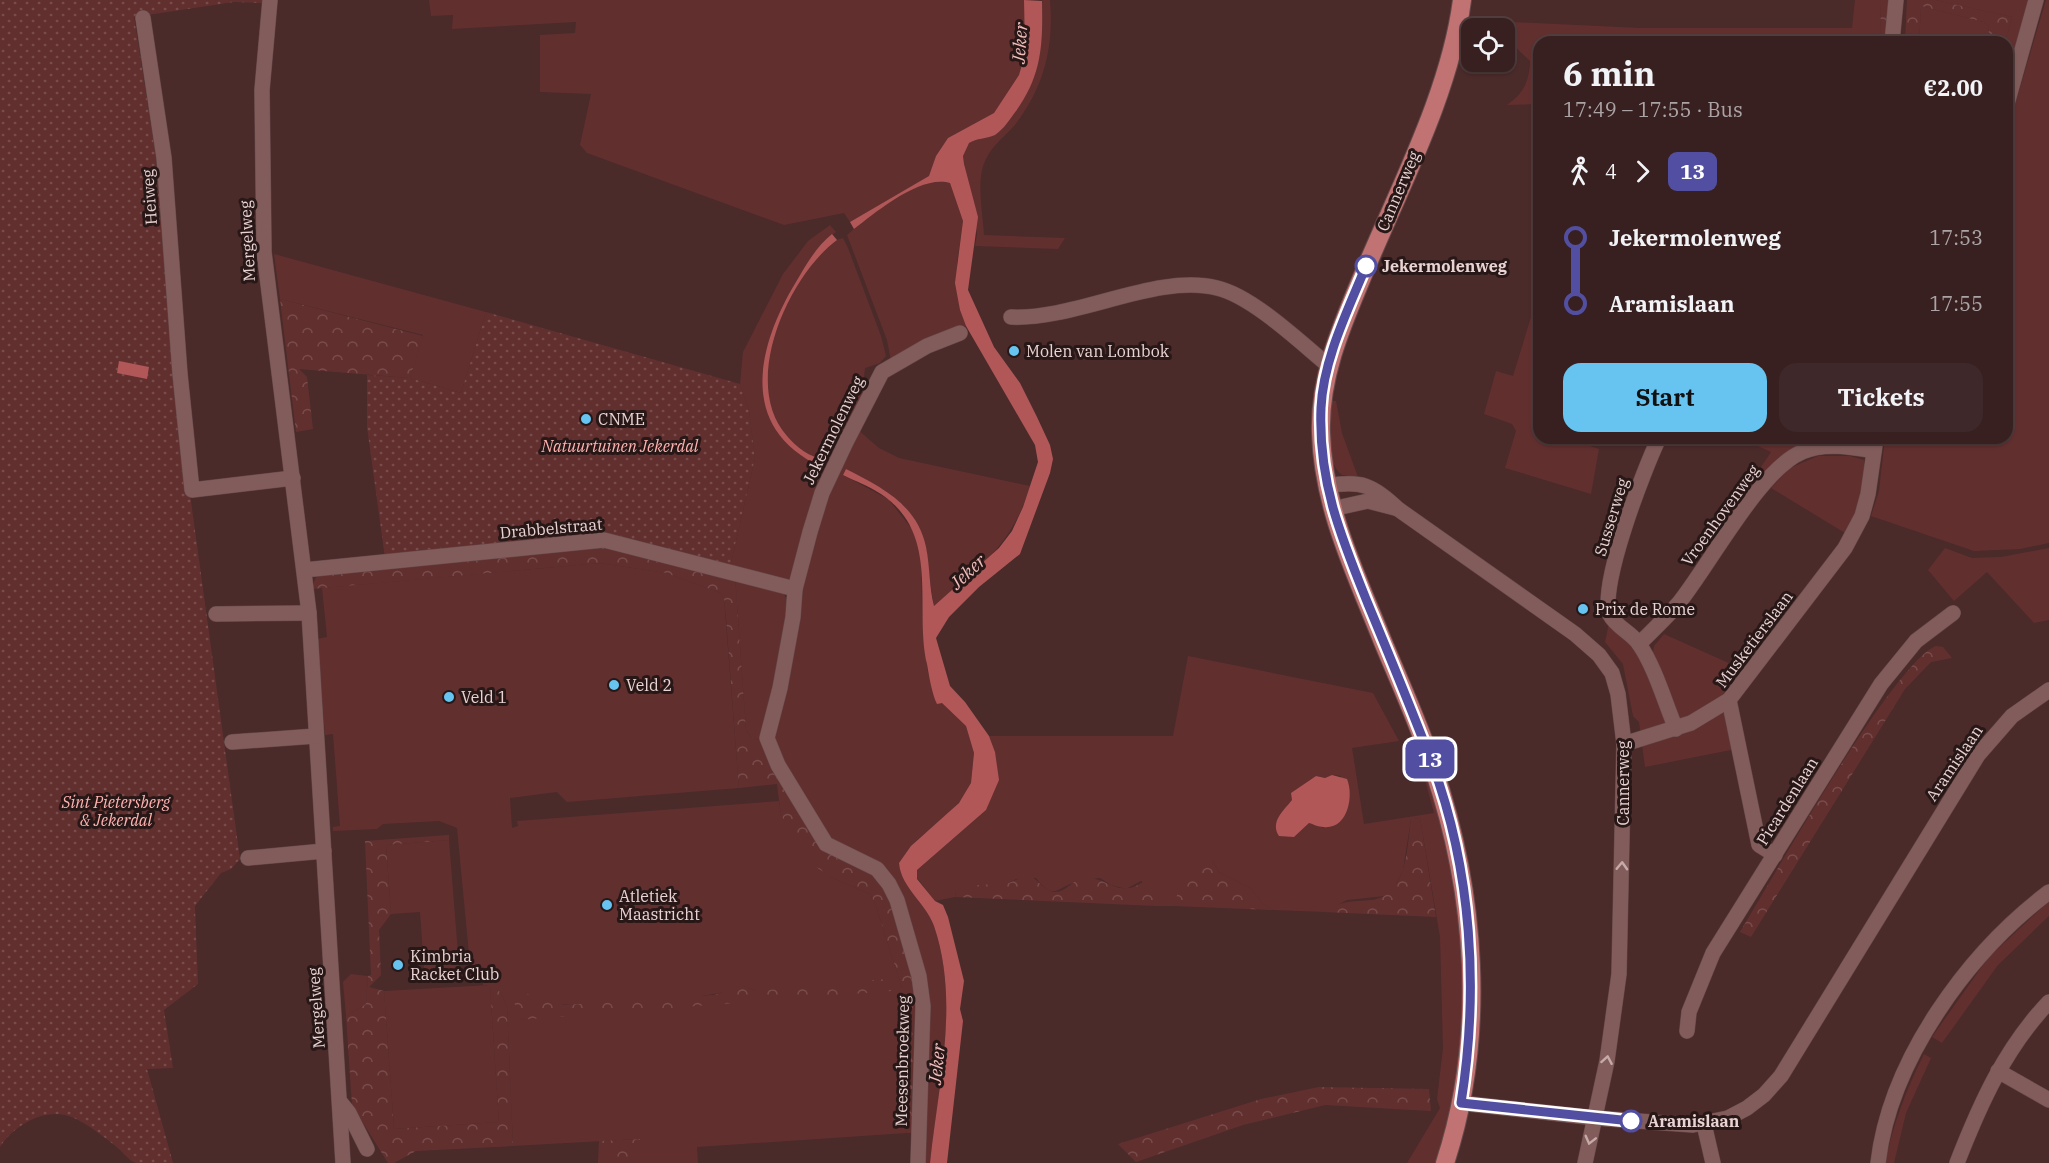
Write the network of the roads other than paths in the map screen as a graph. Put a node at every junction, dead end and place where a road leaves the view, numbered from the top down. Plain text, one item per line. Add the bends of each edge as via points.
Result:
1 (270, 0) edge
2 (1462, 0) edge
3 (1896, 0) edge
4 (2036, 0) edge
5 (142, 18) dead end
6 (1893, 36) edge
7 (2013, 82) edge
8 (1011, 317) dead end
9 (960, 333) dead end
10 (1329, 366) junction
11 (1657, 444) edge
12 (1875, 444) edge
13 (293, 478) junction
14 (1327, 486) junction
15 (1332, 509) junction
16 (1398, 509) junction
17 (304, 570) junction
18 (795, 589) junction
19 (309, 613) junction
20 (1953, 613) dead end
21 (216, 614) dead end
22 (1639, 644) junction
23 (2049, 690) edge
24 (1729, 700) junction
25 (1676, 729) junction
26 (316, 736) junction
27 (232, 742) dead end
28 (1624, 744) junction
29 (324, 851) junction
30 (1775, 855) junction
31 (248, 858) dead end
32 (2049, 892) edge
33 (2049, 1002) edge
34 (1687, 1031) dead end
35 (1998, 1071) junction
36 (2049, 1100) edge
37 (341, 1103) junction
38 (1461, 1103) junction
39 (1596, 1118) junction
40 (1704, 1124) junction
41 (367, 1149) junction
42 (343, 1157) edge
43 (376, 1163) edge
44 (918, 1163) edge
45 (1445, 1163) edge
46 (1585, 1163) edge
47 (1713, 1163) edge
48 (1878, 1163) edge
49 (1958, 1163) edge

1 - 13 street, Mergelweg via 262,90 263,241
2 - 10 main road, Cannerweg via 1446,73 1351,302
3 - 6 street
4 - 7 street
5 - 13 street, Heiweg via 164,158 175,372 192,490
8 - 10 street via 1044,316 1184,285 1217,288 1245,300
9 - 18 street, Jekermolenweg via 908,356 879,377 822,493
10 - 14 main road, Cannerweg via 1321,405
11 - 22 street, Susserweg via 1628,516 1609,610
12 - 22 street, Vroenhovenweg via 1803,451 1783,463 1677,605
12 - 24 street, Musketierslaan via 1865,504 1845,548
13 - 17 street, Mergelweg
14 - 15 main road, Cannerweg
14 - 16 street, Cannerweg via 1365,485
15 - 16 street, Cannerweg via 1368,501
15 - 38 main road via 1433,765 1454,839 1471,974 1469,1042
16 - 28 street, Cannerweg via 1599,655 1616,683
17 - 18 street, Drabbelstraat via 604,540
17 - 19 street, Mergelweg
18 - 44 street, Meesenbroekweg via 780,688 767,741 826,843 877,869 897,900 919,976 923,1006
19 - 21 street
19 - 26 street, Mergelweg
20 - 30 street, Picardenlaan via 1916,642 1881,684
22 - 25 street
23 - 40 street, Aramislaan via 2012,716 1978,755 1776,1083 1747,1108
24 - 25 street
24 - 30 street, Musketierslaan via 1759,845
25 - 28 street
26 - 27 street
26 - 29 street, Mergelweg
39 -> 28 street, Cannerweg via 1619,974
29 - 31 street
29 - 37 street, Mergelweg
30 - 34 street, Picardenlaan via 1713,953 1689,1012
32 - 48 street via 1982,953 1928,1029 1896,1096
33 - 35 street via 2027,1026
35 - 36 street
35 - 49 street via 1977,1111
37 - 41 street
37 - 42 street, Mergelweg
38 - 39 street, Aramislaan
38 - 45 main road
39 - 40 street, Aramislaan
39 -> 46 street, Cannerweg
40 - 47 street
41 - 42 street
41 - 43 street

